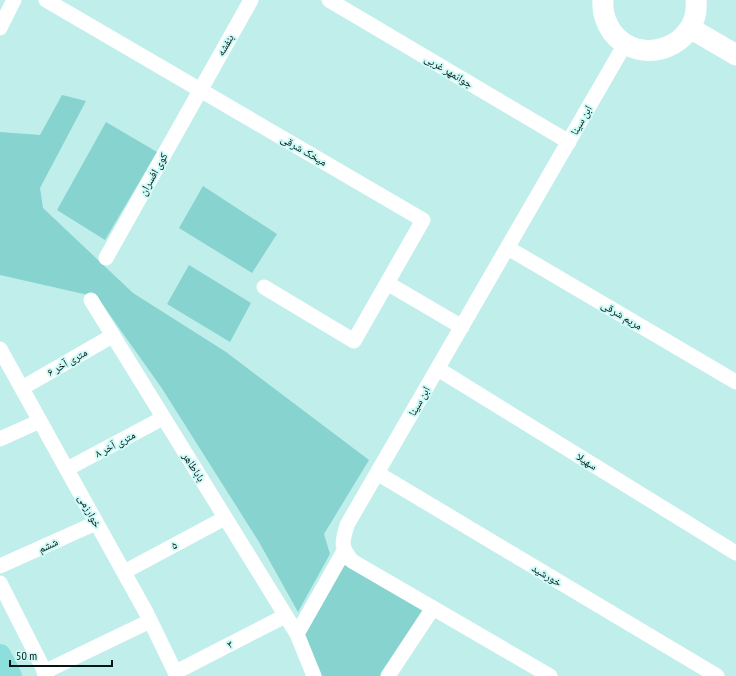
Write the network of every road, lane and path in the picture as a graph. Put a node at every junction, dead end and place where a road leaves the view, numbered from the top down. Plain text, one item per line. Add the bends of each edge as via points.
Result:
1 (14, 0) edge
2 (46, 0) edge
3 (251, 0) edge
4 (329, 0) edge
5 (603, 0) edge
6 (696, 0) edge
7 (0, 28) edge
8 (690, 28) junction
9 (625, 44) junction
10 (736, 55) edge
11 (200, 90) junction
12 (569, 142) junction
13 (508, 248) junction
14 (106, 258) dead end
15 (388, 283) junction
16 (264, 286) dead end
17 (91, 300) dead end
18 (462, 327) junction
19 (112, 336) junction
20 (0, 349) edge
21 (438, 369) junction
22 (736, 382) edge
23 (22, 388) junction
24 (163, 418) junction
25 (40, 421) junction
26 (0, 439) edge
27 (67, 469) junction
28 (377, 473) junction
29 (225, 518) junction
30 (96, 522) junction
31 (344, 552) junction
32 (736, 553) edge
33 (0, 566) edge
34 (124, 572) junction
35 (0, 583) edge
36 (432, 608) junction
37 (285, 616) junction
38 (150, 621) junction
39 (297, 634) junction
40 (0, 655) edge
41 (46, 674) edge
42 (176, 674) edge
43 (11, 676) edge
44 (314, 676) edge
45 (388, 676) edge
46 (550, 676) edge
47 (717, 676) edge

1 - 7 street
2 - 11 street, میخک شرقی
3 - 11 street, بنفشه
4 - 12 street, جوانمهر غربی
5 - 9 main road via 608,27
6 - 8 main road via 695,17
8 - 9 main road via 682,38 661,50 637,49
8 - 10 main road
9 - 12 street, ابن سینا
11 - 14 street, کوی افسران
11 - 15 street, میخک شرقی via 423,220
12 - 13 street, ابن سینا
13 - 18 street, ابن سینا
13 - 22 street, مریم شرقی
15 - 16 street via 354,341
15 - 18 street
17 - 19 street, باباطاهر
18 - 21 street, ابن سینا
19 - 23 street, ۶ متری آخر
19 - 24 street, باباطاهر
20 - 23 street, خوارزمی
21 - 28 street, ابن سینا
21 - 32 street, سهیلا
23 - 25 street, خوارزمی
24 - 27 street, ۸ متری آخر
24 - 29 street, باباطاهر
25 - 26 street
25 - 27 street, خوارزمی
27 - 30 street, خوارزمی
28 - 31 street, ابن سینا via 347,525 342,541
28 - 47 street, خورشید
29 - 34 street, ۵
29 - 37 street, باباطاهر
30 - 33 street, ششم
30 - 34 street, خوارزمی
31 - 36 street via 352,561
31 - 39 street
34 - 38 street, خوارزمی
35 - 41 street
36 - 45 street
36 - 46 street
37 - 39 street, باباطاهر
37 - 42 street, ۳
38 - 41 street
38 - 42 street, خوارزمی
39 - 44 street, باباطاهر
40 - 43 main road

